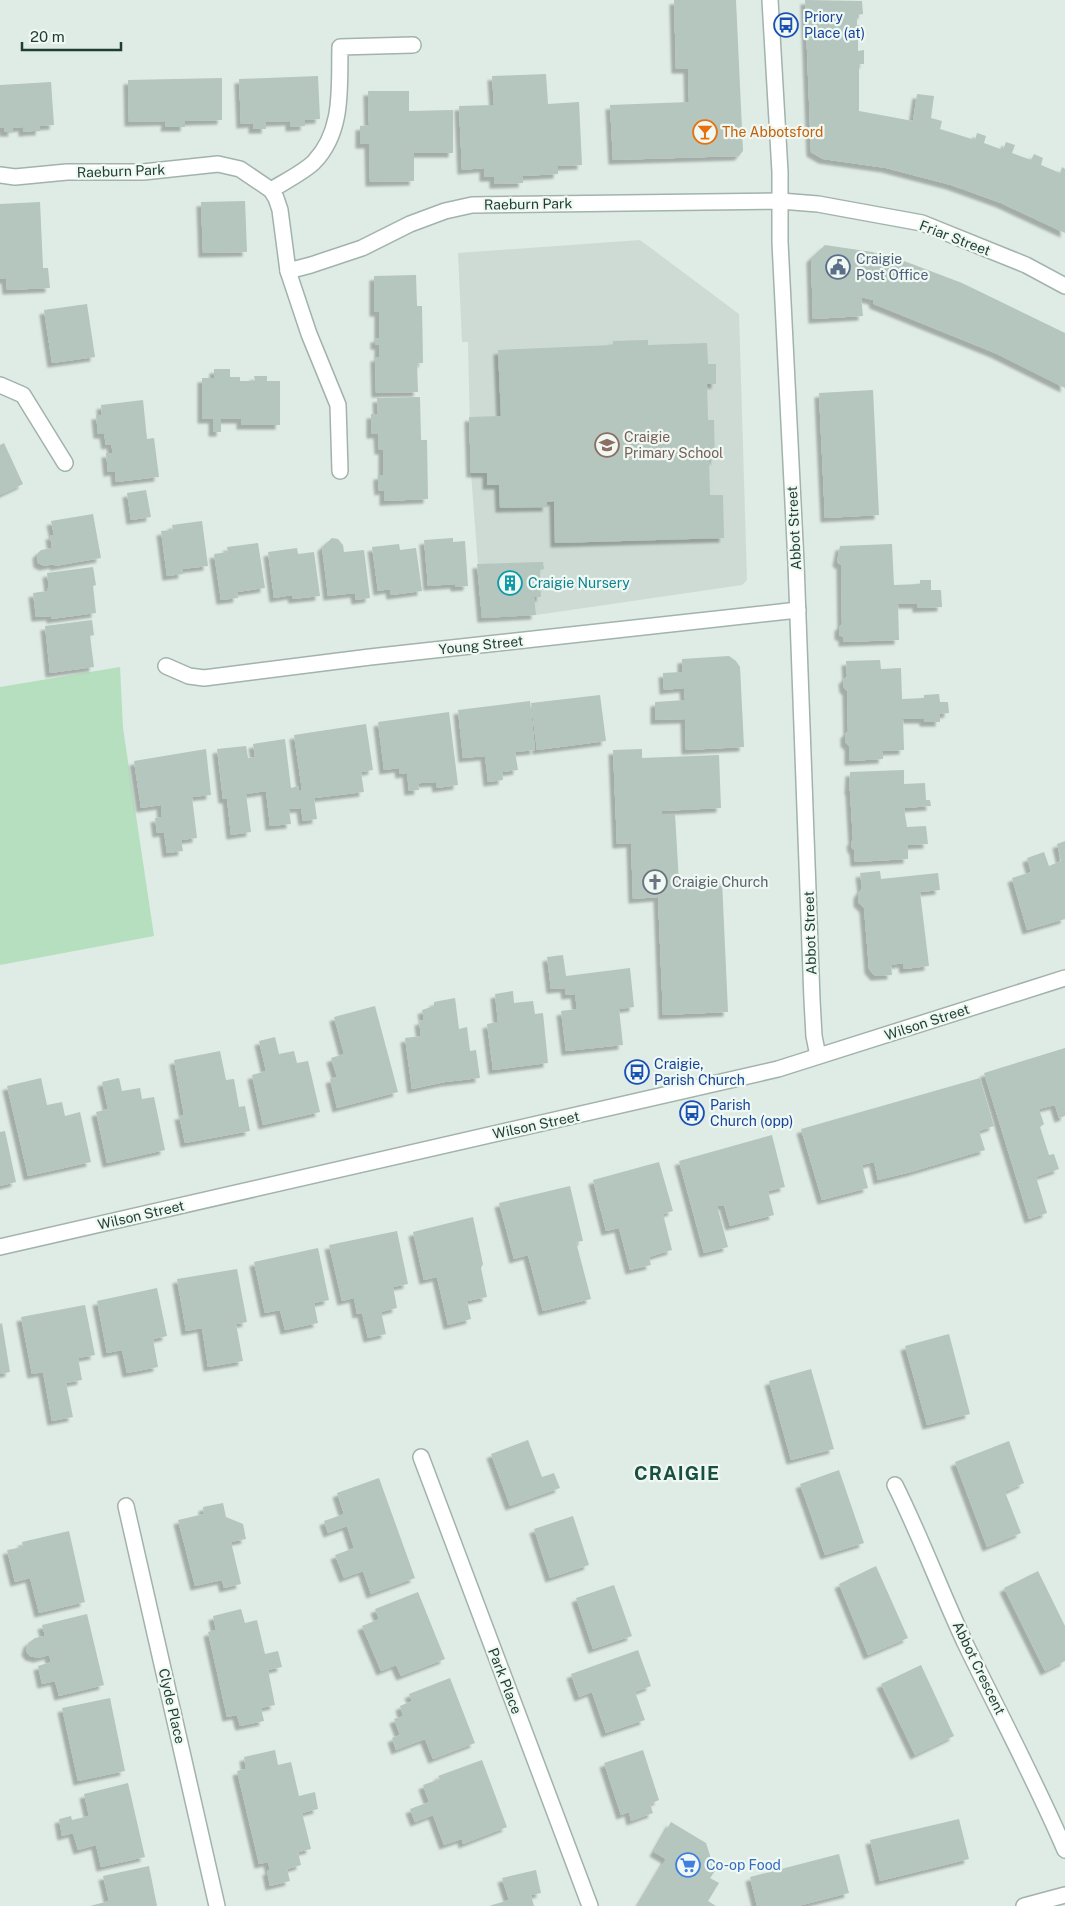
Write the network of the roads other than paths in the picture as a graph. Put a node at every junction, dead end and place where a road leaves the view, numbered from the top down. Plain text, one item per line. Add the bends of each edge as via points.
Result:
1 (770, 0) edge
2 (413, 45) dead end
3 (0, 175) edge
4 (271, 190) junction
5 (780, 202) junction
6 (288, 270) junction
7 (1065, 286) edge
8 (0, 385) edge
9 (65, 463) dead end
10 (340, 472) dead end
11 (798, 610) junction
12 (166, 666) dead end
13 (1065, 978) edge
14 (818, 1056) junction
15 (0, 1247) edge
16 (421, 1457) dead end
17 (895, 1485) dead end
18 (126, 1506) dead end
19 (1065, 1850) edge
20 (1065, 1895) edge
21 (217, 1906) edge
22 (590, 1906) edge
23 (1024, 1906) edge

1 - 5 street, Abbot Street
2 - 4 street via 340,47 338,110 330,141 313,163
3 - 4 street, Raeburn Park via 143,172 218,164 240,169
4 - 6 street via 280,210
5 - 6 street, Raeburn Park via 472,205 410,224 362,248
5 - 7 street, Friar Street via 818,204 922,223 1026,266
5 - 11 street, Abbot Street
6 - 10 street via 338,406
8 - 9 street via 23,395
11 - 12 street, Young Street via 204,678 189,676
11 - 14 street, Abbot Street via 812,1000
13 - 14 street, Wilson Street
14 - 15 street, Wilson Street via 667,1096
16 - 22 street, Park Place
17 - 19 street, Abbot Crescent via 966,1644
18 - 21 street, Clyde Place
20 - 23 street

